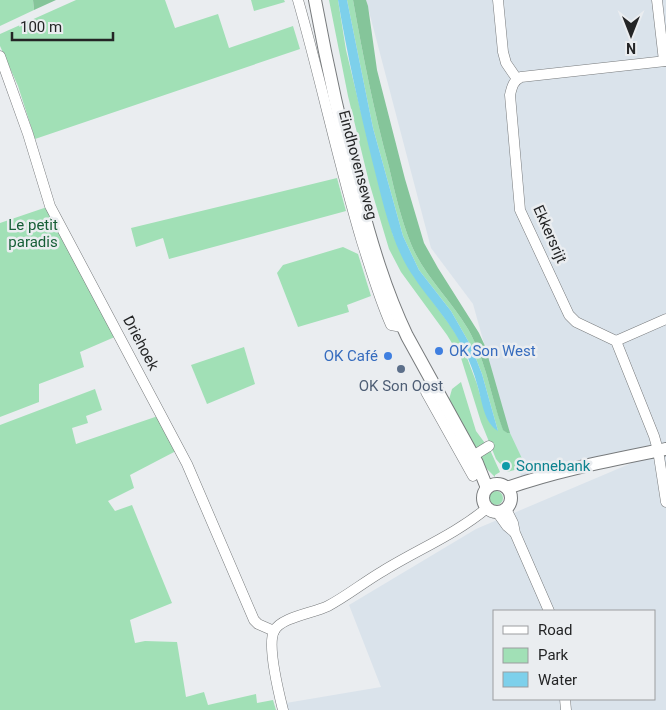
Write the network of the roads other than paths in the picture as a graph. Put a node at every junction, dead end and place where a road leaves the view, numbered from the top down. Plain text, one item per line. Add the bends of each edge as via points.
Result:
1 (298, 0) edge
2 (315, 0) edge
3 (498, 0) edge
4 (657, 0) edge
5 (0, 56) edge
6 (665, 61) edge
7 (517, 79) junction
8 (666, 319) edge
9 (402, 327) junction
10 (616, 341) junction
11 (426, 392) dead end
12 (459, 440) junction
13 (490, 446) dead end
14 (662, 450) edge
15 (475, 459) junction
16 (473, 476) dead end
17 (500, 489) junction
18 (666, 502) edge
19 (493, 507) junction
20 (549, 610) edge
21 (274, 631) junction
22 (283, 710) edge

1 - 9 street, Eindhovenseweg via 345,183 377,290 391,324
2 - 9 main road, Eindhovenseweg via 347,153 380,268
3 - 7 street via 503,52
4 - 6 street
5 - 21 street, Driehoek via 54,213 180,450 254,620
6 - 7 street
7 - 10 street, Ekkersrijt via 510,95 520,210 569,315 576,322
8 - 10 street
9 - 12 main road, Eindhovenseweg
10 - 14 street
11 - 12 street, Eindhovenseweg
12 - 15 main road, Eindhovenseweg
12 - 16 street, Eindhovenseweg
13 - 15 street
14 - 17 main road via 570,469
14 - 18 street
15 - 17 main road, Eindhovenseweg
17 - 19 main road via 483,497
17 - 19 main road via 510,501
19 - 20 street via 513,523
19 - 21 street via 469,515 466,522 443,538 327,606 282,623
21 - 22 street via 272,652

